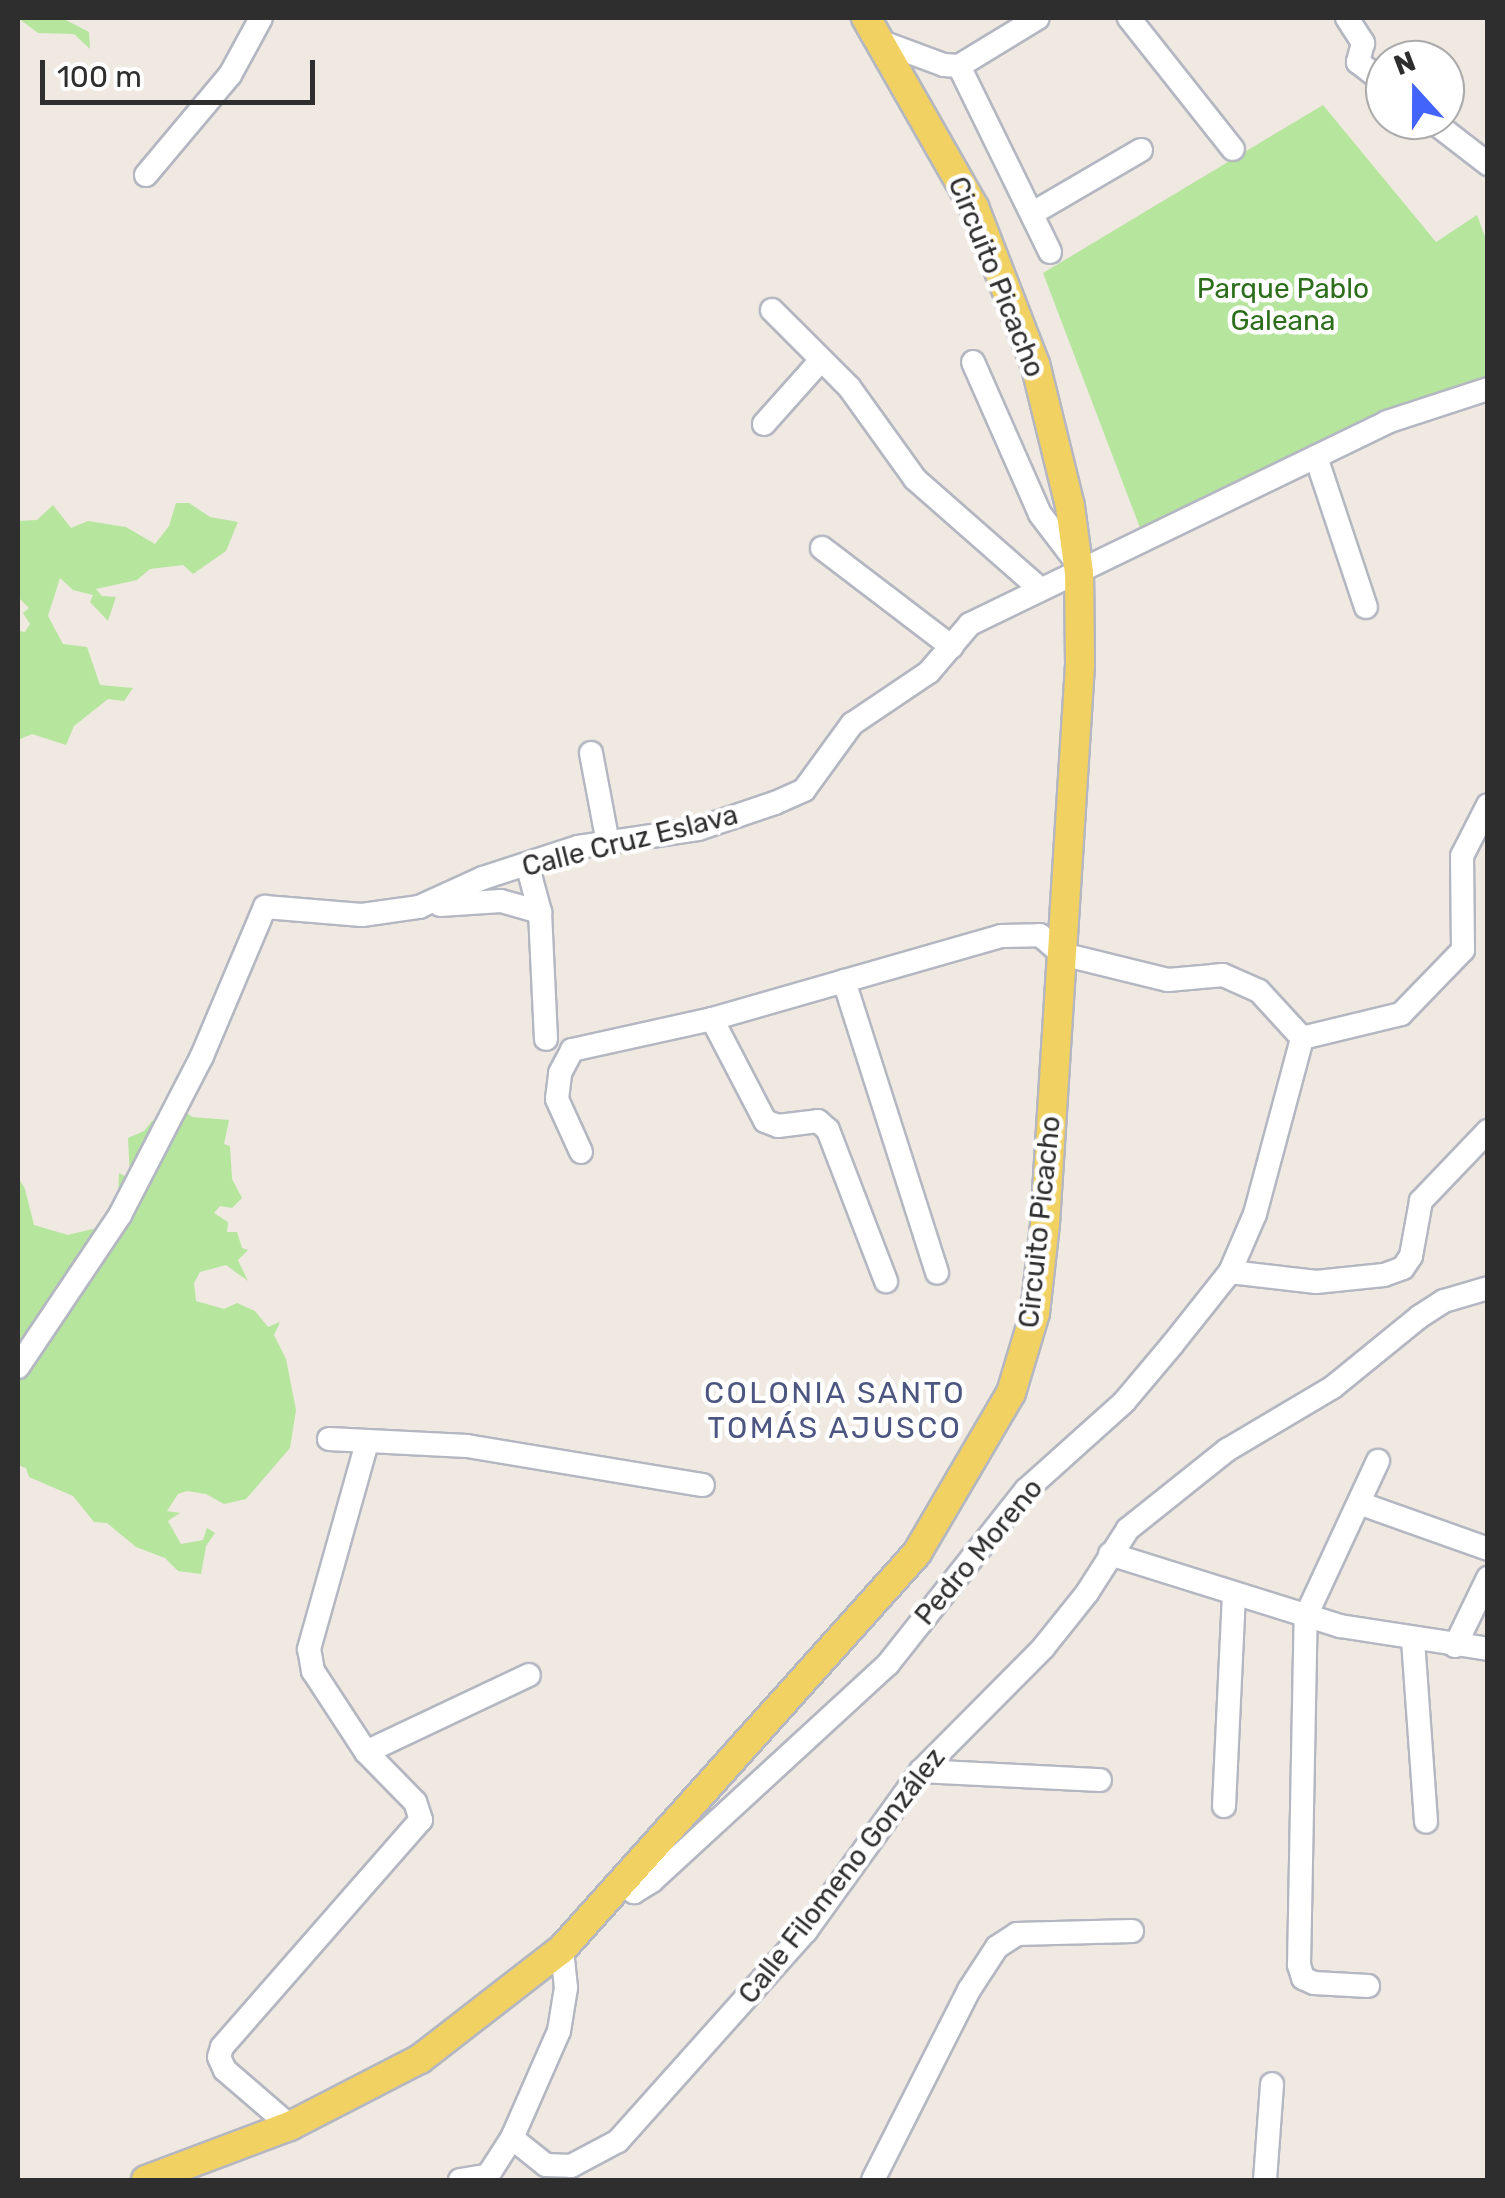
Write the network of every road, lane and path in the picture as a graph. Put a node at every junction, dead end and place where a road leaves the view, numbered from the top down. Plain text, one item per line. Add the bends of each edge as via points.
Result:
1 (262, 18) edge
2 (866, 18) edge
3 (1038, 18) edge
4 (1128, 18) edge
5 (1378, 18) edge
6 (1353, 26) edge
7 (882, 42) junction
8 (959, 66) junction
9 (1365, 68) edge
10 (1457, 140) edge
11 (1233, 149) dead end
12 (1141, 150) dead end
13 (1488, 164) edge
14 (146, 175) dead end
15 (1033, 213) junction
16 (1050, 252) dead end
17 (772, 310) dead end
18 (821, 360) junction
19 (974, 362) dead end
20 (1488, 389) edge
21 (764, 424) dead end
22 (1316, 457) junction
23 (822, 548) dead end
24 (1079, 568) junction
25 (1038, 587) junction
26 (1366, 607) dead end
27 (952, 647) junction
28 (591, 753) dead end
29 (1488, 805) edge
30 (608, 843) junction
31 (528, 864) junction
32 (419, 908) junction
33 (540, 912) junction
34 (1062, 954) junction
35 (844, 981) junction
36 (712, 1019) junction
37 (1302, 1038) junction
38 (546, 1039) dead end
39 (1488, 1131) edge
40 (581, 1152) dead end
41 (1230, 1272) junction
42 (937, 1274) dead end
43 (886, 1281) dead end
44 (1488, 1288) edge
45 (18, 1367) edge
46 (329, 1439) dead end
47 (367, 1443) junction
48 (1378, 1461) dead end
49 (702, 1485) dead end
50 (1359, 1503) junction
51 (1488, 1549) edge
52 (1110, 1554) junction
53 (1488, 1578) edge
54 (1234, 1594) junction
55 (1306, 1616) junction
56 (1413, 1640) junction
57 (1455, 1646) junction
58 (1488, 1649) edge
59 (529, 1674) dead end
60 (366, 1752) junction
61 (920, 1771) junction
62 (1100, 1780) dead end
63 (1224, 1806) dead end
64 (1426, 1822) dead end
65 (621, 1883) junction
66 (1132, 1930) dead end
67 (562, 1949) junction
68 (1368, 1986) dead end
69 (1272, 2084) dead end
70 (290, 2126) junction
71 (512, 2138) junction
72 (486, 2178) edge
73 (146, 2180) edge
74 (460, 2180) edge
75 (873, 2180) edge
76 (1265, 2180) edge

1 - 14 street via 230,75
2 - 7 main road, Circuito Picacho
3 - 8 street
4 - 11 street
5 - 6 street
6 - 9 street via 1363,43 1358,62
7 - 8 street
7 - 24 main road, Circuito Picacho via 974,206 1036,364
8 - 15 street
10 - 13 street
12 - 15 street
15 - 16 street
17 - 18 street
18 - 21 street
18 - 25 street via 915,479
19 - 24 street via 1040,514
20 - 22 street, Calle Cruz Eslava via 1387,422
22 - 24 street, Calle Cruz Eslava
22 - 26 street
23 - 27 street
24 - 25 street, Calle Cruz Eslava
24 - 34 main road, Circuito Picacho via 1080,664
25 - 27 street, Calle Cruz Eslava via 970,624
27 - 30 street, Calle Cruz Eslava via 898,696 852,724 804,790 698,829
28 - 30 street
29 - 37 street via 1462,856 1463,950 1401,1014
30 - 31 street, Calle Cruz Eslava
31 - 32 street, Calle Cruz Eslava
31 - 33 street
32 - 33 street via 500,901
32 - 45 street, Calle Cruz Eslava via 362,915 265,907 202,1056 120,1215
33 - 38 street
34 - 35 street via 1040,935 1001,936
34 - 37 street via 1168,980 1223,976 1259,992
34 - 65 main road, Circuito Picacho via 1046,1224 1035,1313 1012,1393 918,1554
35 - 36 street
35 - 42 street
36 - 40 street via 572,1050 557,1099
36 - 43 street via 765,1121 778,1126 818,1120 828,1130
37 - 41 street, Pedro Moreno via 1255,1214
39 - 41 street via 1421,1201 1403,1268 1316,1282
41 - 65 street, Pedro Moreno via 1124,1402 1026,1490 888,1664 652,1881 634,1892
44 - 52 street, Calle Filomeno González via 1419,1316 1333,1386 1227,1450 1128,1529
46 - 47 street
47 - 49 street via 468,1446
47 - 60 street via 309,1649 313,1671
48 - 50 street
50 - 51 street
50 - 55 street
52 - 54 street
52 - 61 street, Calle Filomeno González via 1043,1648
53 - 57 street
54 - 55 street
54 - 63 street
55 - 56 street
55 - 68 street via 1300,1966 1303,1978 1314,1983
56 - 57 street
56 - 64 street
57 - 58 street
59 - 60 street
60 - 70 street via 421,1810 421,1820 219,2057 225,2070
61 - 62 street
61 - 71 street, Calle Filomeno González via 806,1931 618,2141 570,2166 546,2165
65 - 67 main road, Circuito Picacho
66 - 75 street via 1017,1934 997,1947
67 - 70 main road, Circuito Picacho via 420,2059
67 - 71 street via 566,1988 559,2031
69 - 76 street
70 - 73 main road, Circuito Picacho
71 - 72 street
72 - 74 street

